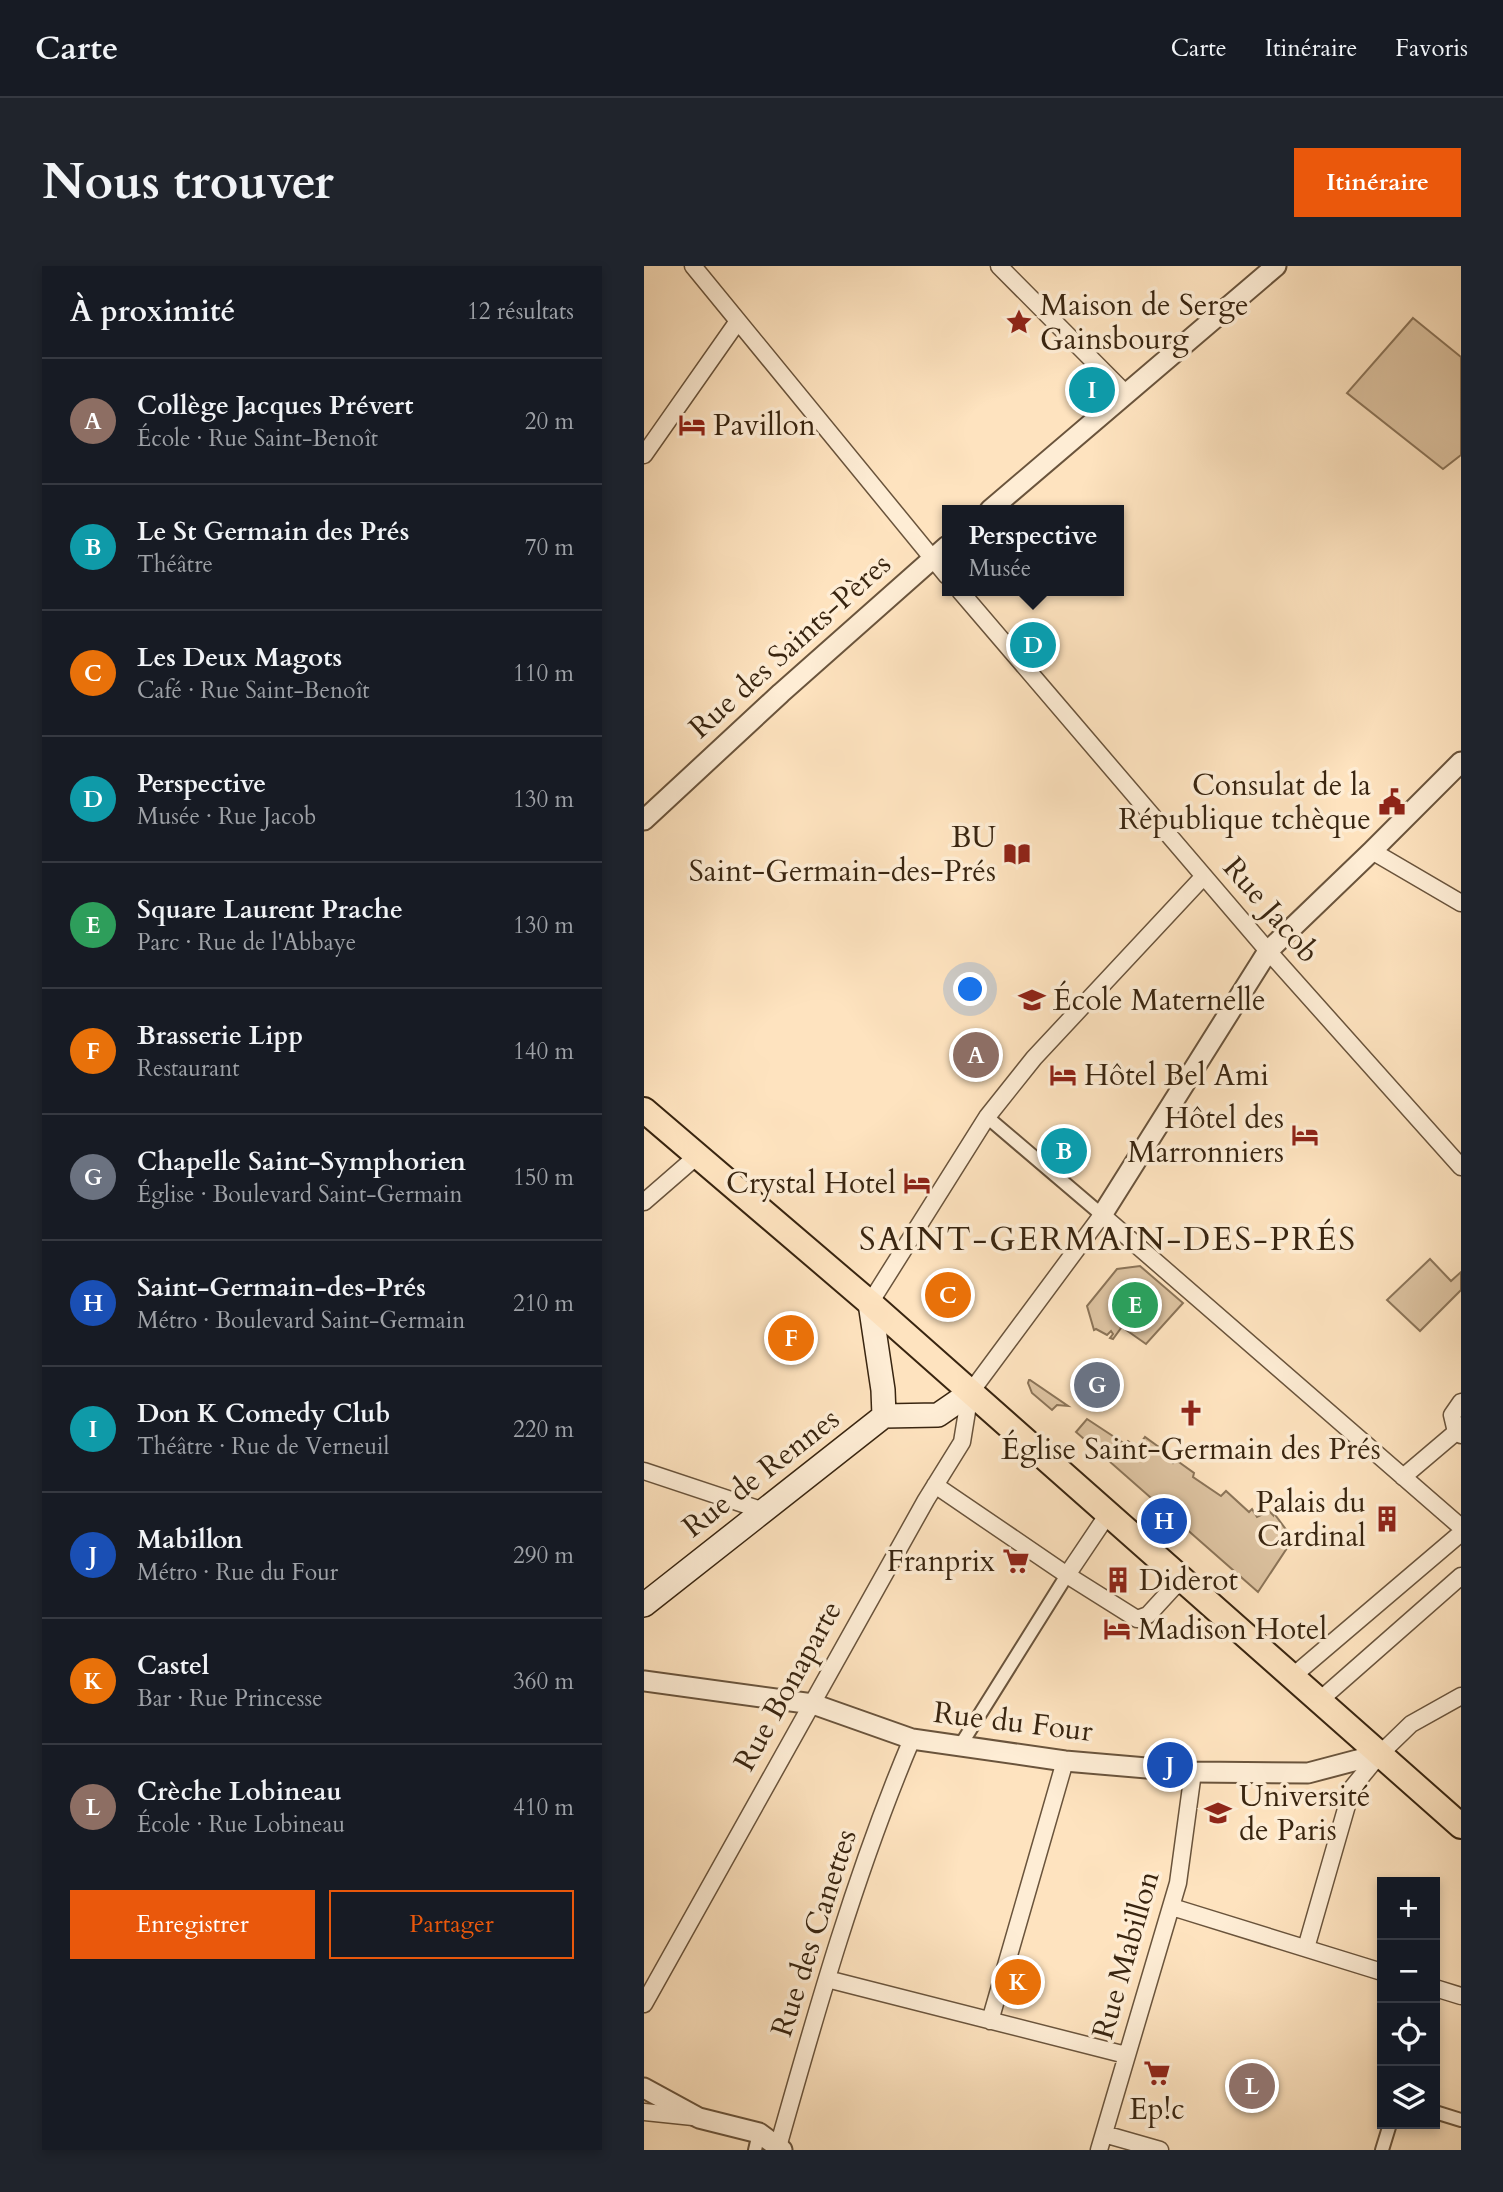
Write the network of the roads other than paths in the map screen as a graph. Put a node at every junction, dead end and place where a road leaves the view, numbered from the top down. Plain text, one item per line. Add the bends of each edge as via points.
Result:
1 (693, 266) edge
2 (999, 266) edge
3 (1276, 266) edge
4 (738, 321) junction
5 (1125, 393) junction
6 (644, 455) edge
7 (996, 505) edge
8 (940, 552) edge
9 (964, 596) edge
10 (1461, 762) edge
11 (644, 820) edge
12 (1372, 851) junction
13 (1204, 876) junction
14 (1461, 903) edge
15 (1268, 951) junction
16 (644, 1110) edge
17 (987, 1116) junction
18 (697, 1156) junction
19 (1461, 1167) edge
20 (644, 1202) edge
21 (1102, 1215) junction
22 (870, 1303) junction
23 (970, 1393) junction
24 (1461, 1402) edge
25 (884, 1416) junction
26 (1459, 1433) edge
27 (644, 1471) edge
28 (1403, 1477) junction
29 (935, 1485) junction
30 (764, 1510) junction
31 (1108, 1514) junction
32 (1461, 1527) edge
33 (1461, 1533) edge
34 (1067, 1575) junction
35 (1461, 1576) edge
36 (1182, 1578) junction
37 (644, 1605) edge
38 (1293, 1676) junction
39 (644, 1681) edge
40 (1461, 1696) edge
41 (1320, 1700) junction
42 (813, 1704) junction
43 (912, 1739) junction
44 (960, 1746) junction
45 (1380, 1754) junction
46 (1065, 1761) junction
47 (1193, 1772) junction
48 (1461, 1826) edge
49 (1172, 1907) junction
50 (1306, 1948) junction
51 (1377, 1970) edge
52 (827, 1979) junction
53 (1440, 1990) edge
54 (1461, 1996) edge
55 (644, 2004) edge
56 (990, 2021) junction
57 (1126, 2055) junction
58 (644, 2088) edge
59 (644, 2112) edge
60 (1440, 2114) edge
61 (699, 2118) junction
62 (1461, 2120) edge
63 (1388, 2129) edge
64 (1104, 2134) junction
65 (757, 2142) edge
66 (780, 2149) edge
67 (1099, 2150) edge
68 (1160, 2150) edge
69 (1382, 2150) edge

1 - 4 street
2 - 5 street
3 - 5 street
4 - 6 street
4 - 8 street
5 - 7 street
8 - 11 street, Rue des Saints-Pères
9 - 13 street, Rue Jacob
10 - 12 street
12 - 14 street
12 - 15 street
13 - 15 street, Rue Jacob
13 - 17 street via 1034,1058
15 - 19 street, Rue Jacob
15 - 21 street
16 - 18 main road
17 - 21 street
17 - 22 street
18 - 20 street
18 - 22 main road
21 - 23 street
21 - 28 street
22 - 23 main road
22 - 25 main road
23 - 25 main road via 938,1415
23 - 29 street, Rue Bonaparte via 962,1442
23 - 31 main road
24 - 26 street via 1451,1415
25 - 30 main road, Rue de Rennes
26 - 28 street
27 - 30 street
28 - 32 street
29 - 34 street
29 - 42 street, Rue Bonaparte
30 - 37 main road, Rue de Rennes
31 - 34 street
31 - 36 main road
33 - 38 street
34 - 36 street via 1137,1619 1148,1615
34 - 44 street
35 - 41 street
36 - 38 main road
38 - 41 main road
39 - 42 street, Rue du Four
40 - 45 street via 1411,1724
41 - 45 main road
42 - 43 street, Rue du Four
42 - 55 street, Rue Bonaparte
43 - 44 street, Rue du Four
43 - 52 street, Rue des Canettes
44 - 46 street, Rue du Four
45 - 47 street, Rue du Four via 1308,1773
45 - 48 main road
45 - 50 street via 1352,1788
46 - 47 street, Rue du Four
46 - 56 street
47 - 49 street, Rue Mabillon
49 - 50 street
49 - 57 street, Rue Mabillon
50 - 51 street
52 - 56 street
52 - 66 street, Rue des Canettes
53 - 54 street
56 - 57 street
57 - 64 street, Rue Mabillon
58 - 61 street
59 - 61 street
60 - 62 street
61 - 65 street
63 - 69 street
64 - 67 street, Rue Mabillon
64 - 68 street
65 - 66 street

